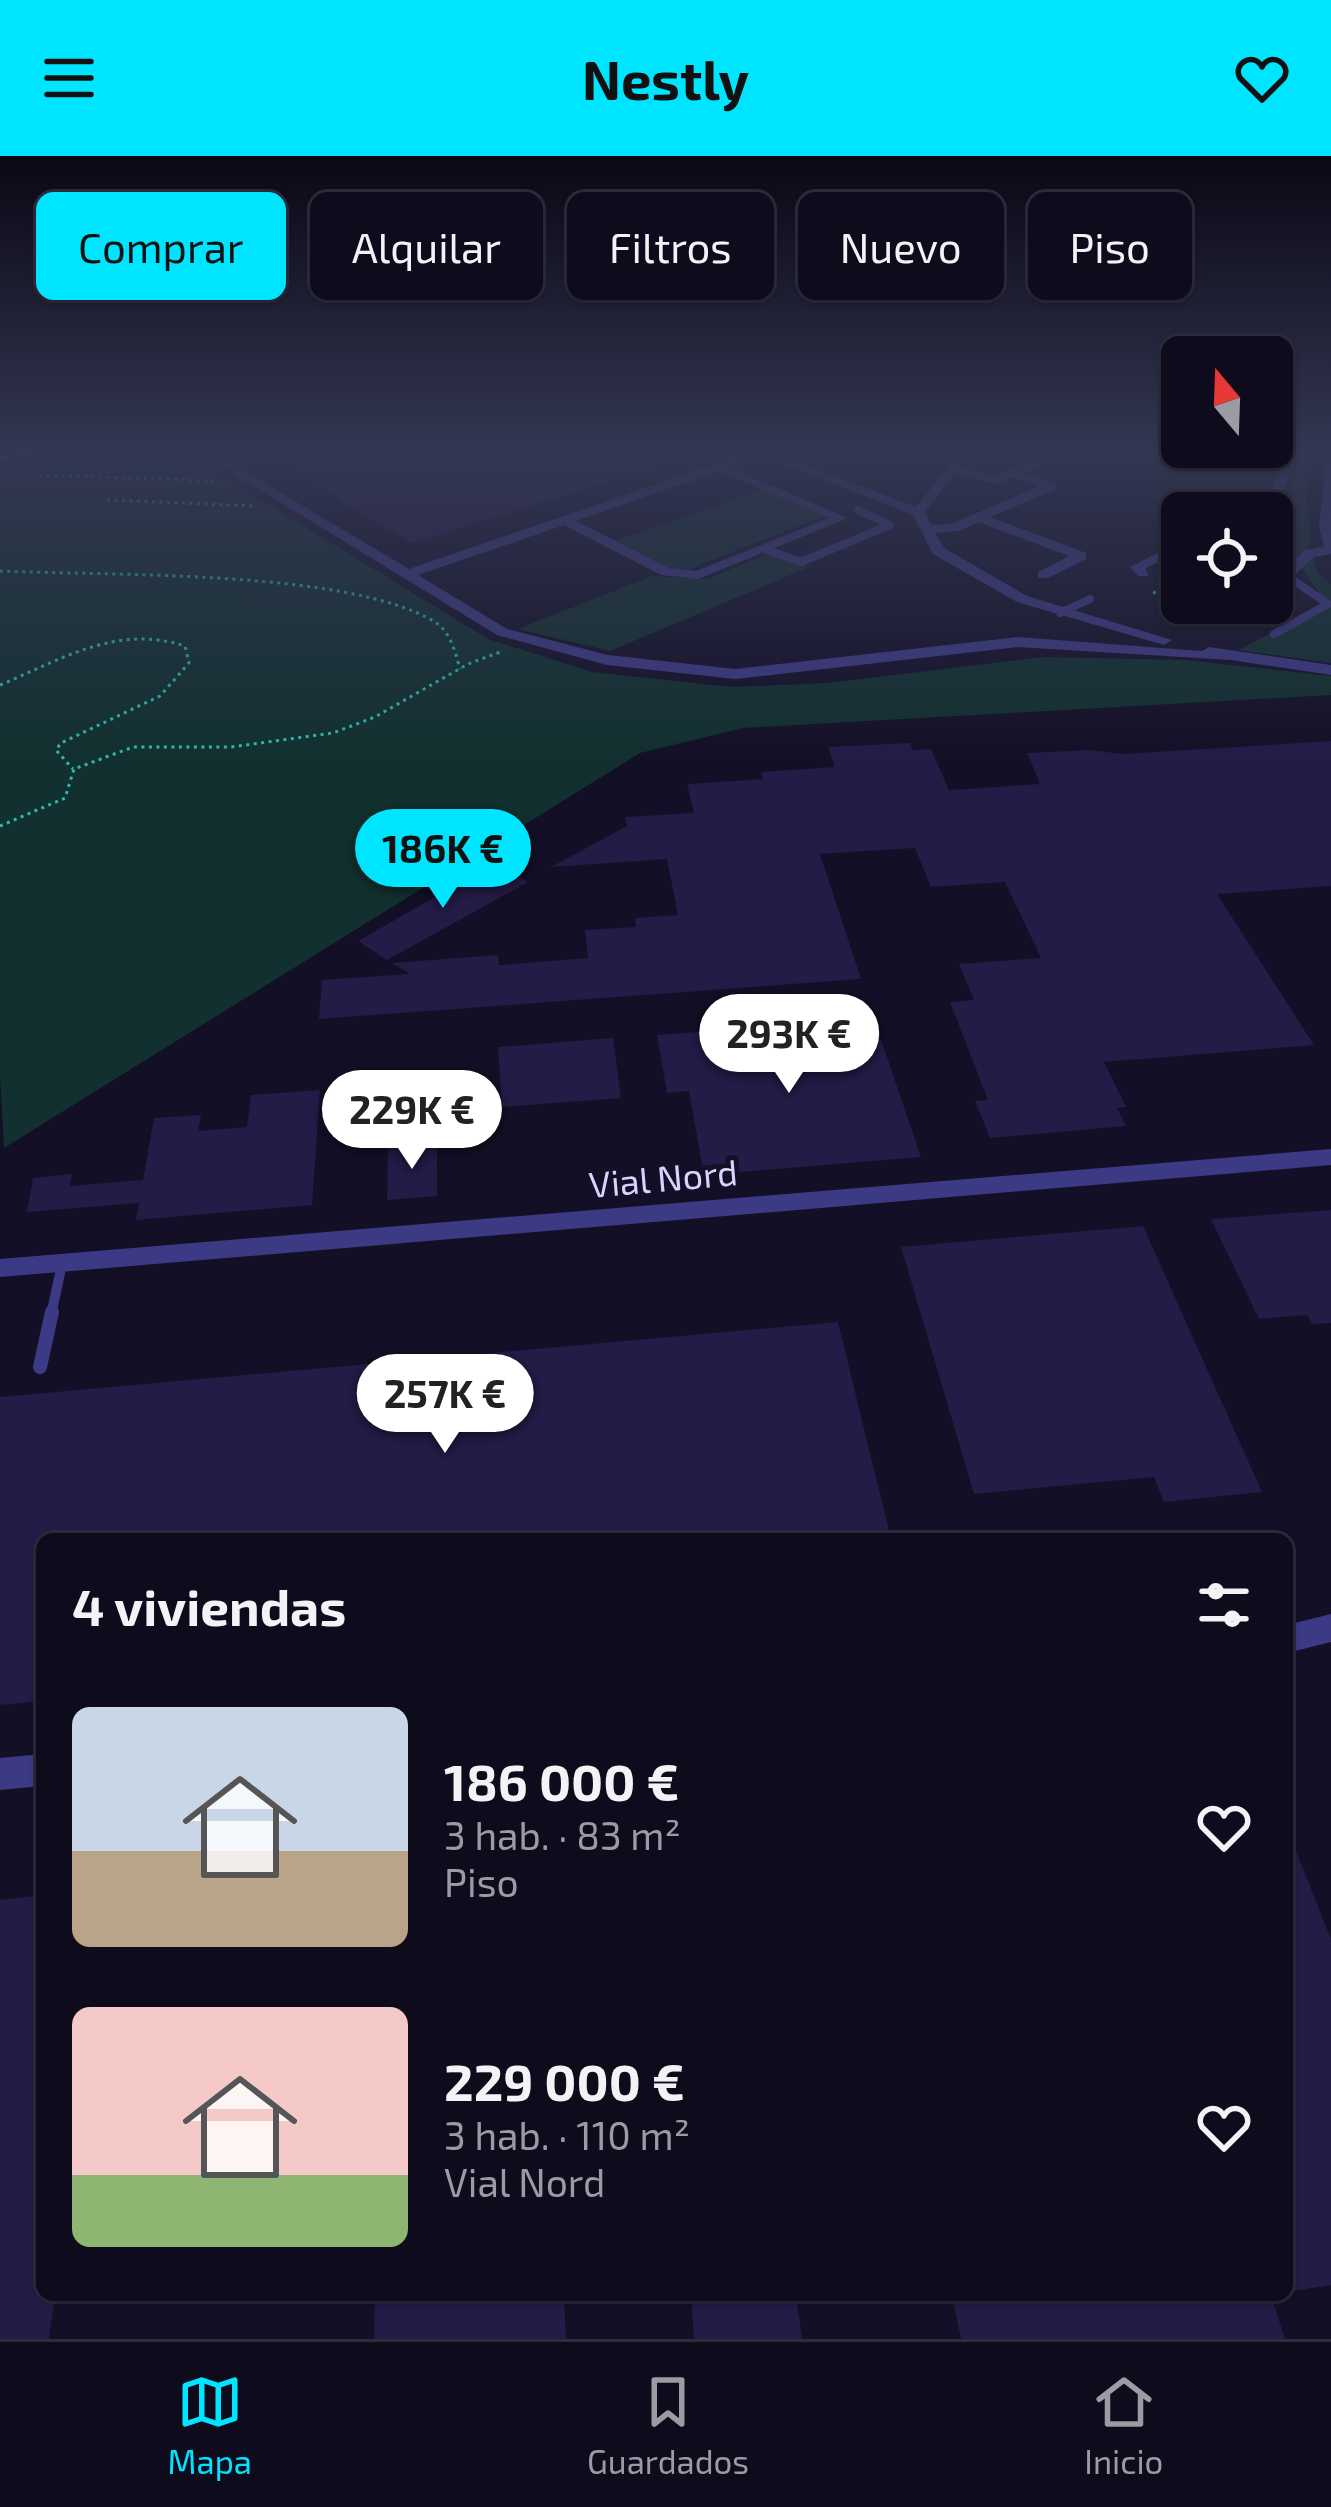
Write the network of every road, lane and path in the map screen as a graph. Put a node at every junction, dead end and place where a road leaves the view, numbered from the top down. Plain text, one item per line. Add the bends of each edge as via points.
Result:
1 (378, 555) edge
2 (464, 555) edge
3 (632, 555) edge
4 (748, 555) edge
5 (781, 555) edge
6 (818, 555) edge
7 (945, 555) edge
8 (1078, 555) edge
9 (1161, 555) edge
10 (0, 571) edge
11 (1142, 573) dead end
12 (409, 574) junction
13 (1043, 575) dead end
14 (1293, 580) edge
15 (1153, 592) dead end
16 (1161, 595) edge
17 (1090, 599) dead end
18 (1060, 614) junction
19 (1293, 623) edge
20 (1292, 624) edge
21 (1274, 634) dead end
22 (533, 640) junction
23 (1225, 657) junction
24 (460, 669) junction
25 (1331, 670) edge
26 (0, 685) edge
27 (74, 769) junction
28 (0, 826) edge
29 (1331, 1157) edge
30 (62, 1264) junction
31 (0, 1268) edge
32 (40, 1367) dead end
33 (1331, 1628) edge
34 (1293, 1638) edge
35 (36, 1771) edge
36 (0, 1774) edge

1 - 12 street
2 - 12 street
3 - 4 street via 665,572 698,574
5 - 6 lane via 801,562
7 - 18 street
8 - 13 street
9 - 11 street via 1137,567
10 - 24 path via 340,594 435,622 453,641
12 - 22 street via 502,632
14 - 19 lane via 1328,604
15 - 16 path
17 - 18 lane
18 - 23 street
20 - 21 lane
22 - 23 street via 607,660 735,674 1018,642
22 - 24 path
23 - 25 street
24 - 27 path via 333,733 231,747 133,746
26 - 27 path via 118,637 146,634 185,646 189,663 160,696 61,743 56,750
27 - 28 path via 65,798
29 - 30 street, Vial Nord
30 - 31 street, Vial Nord
30 - 32 lane
33 - 34 street
35 - 36 street

